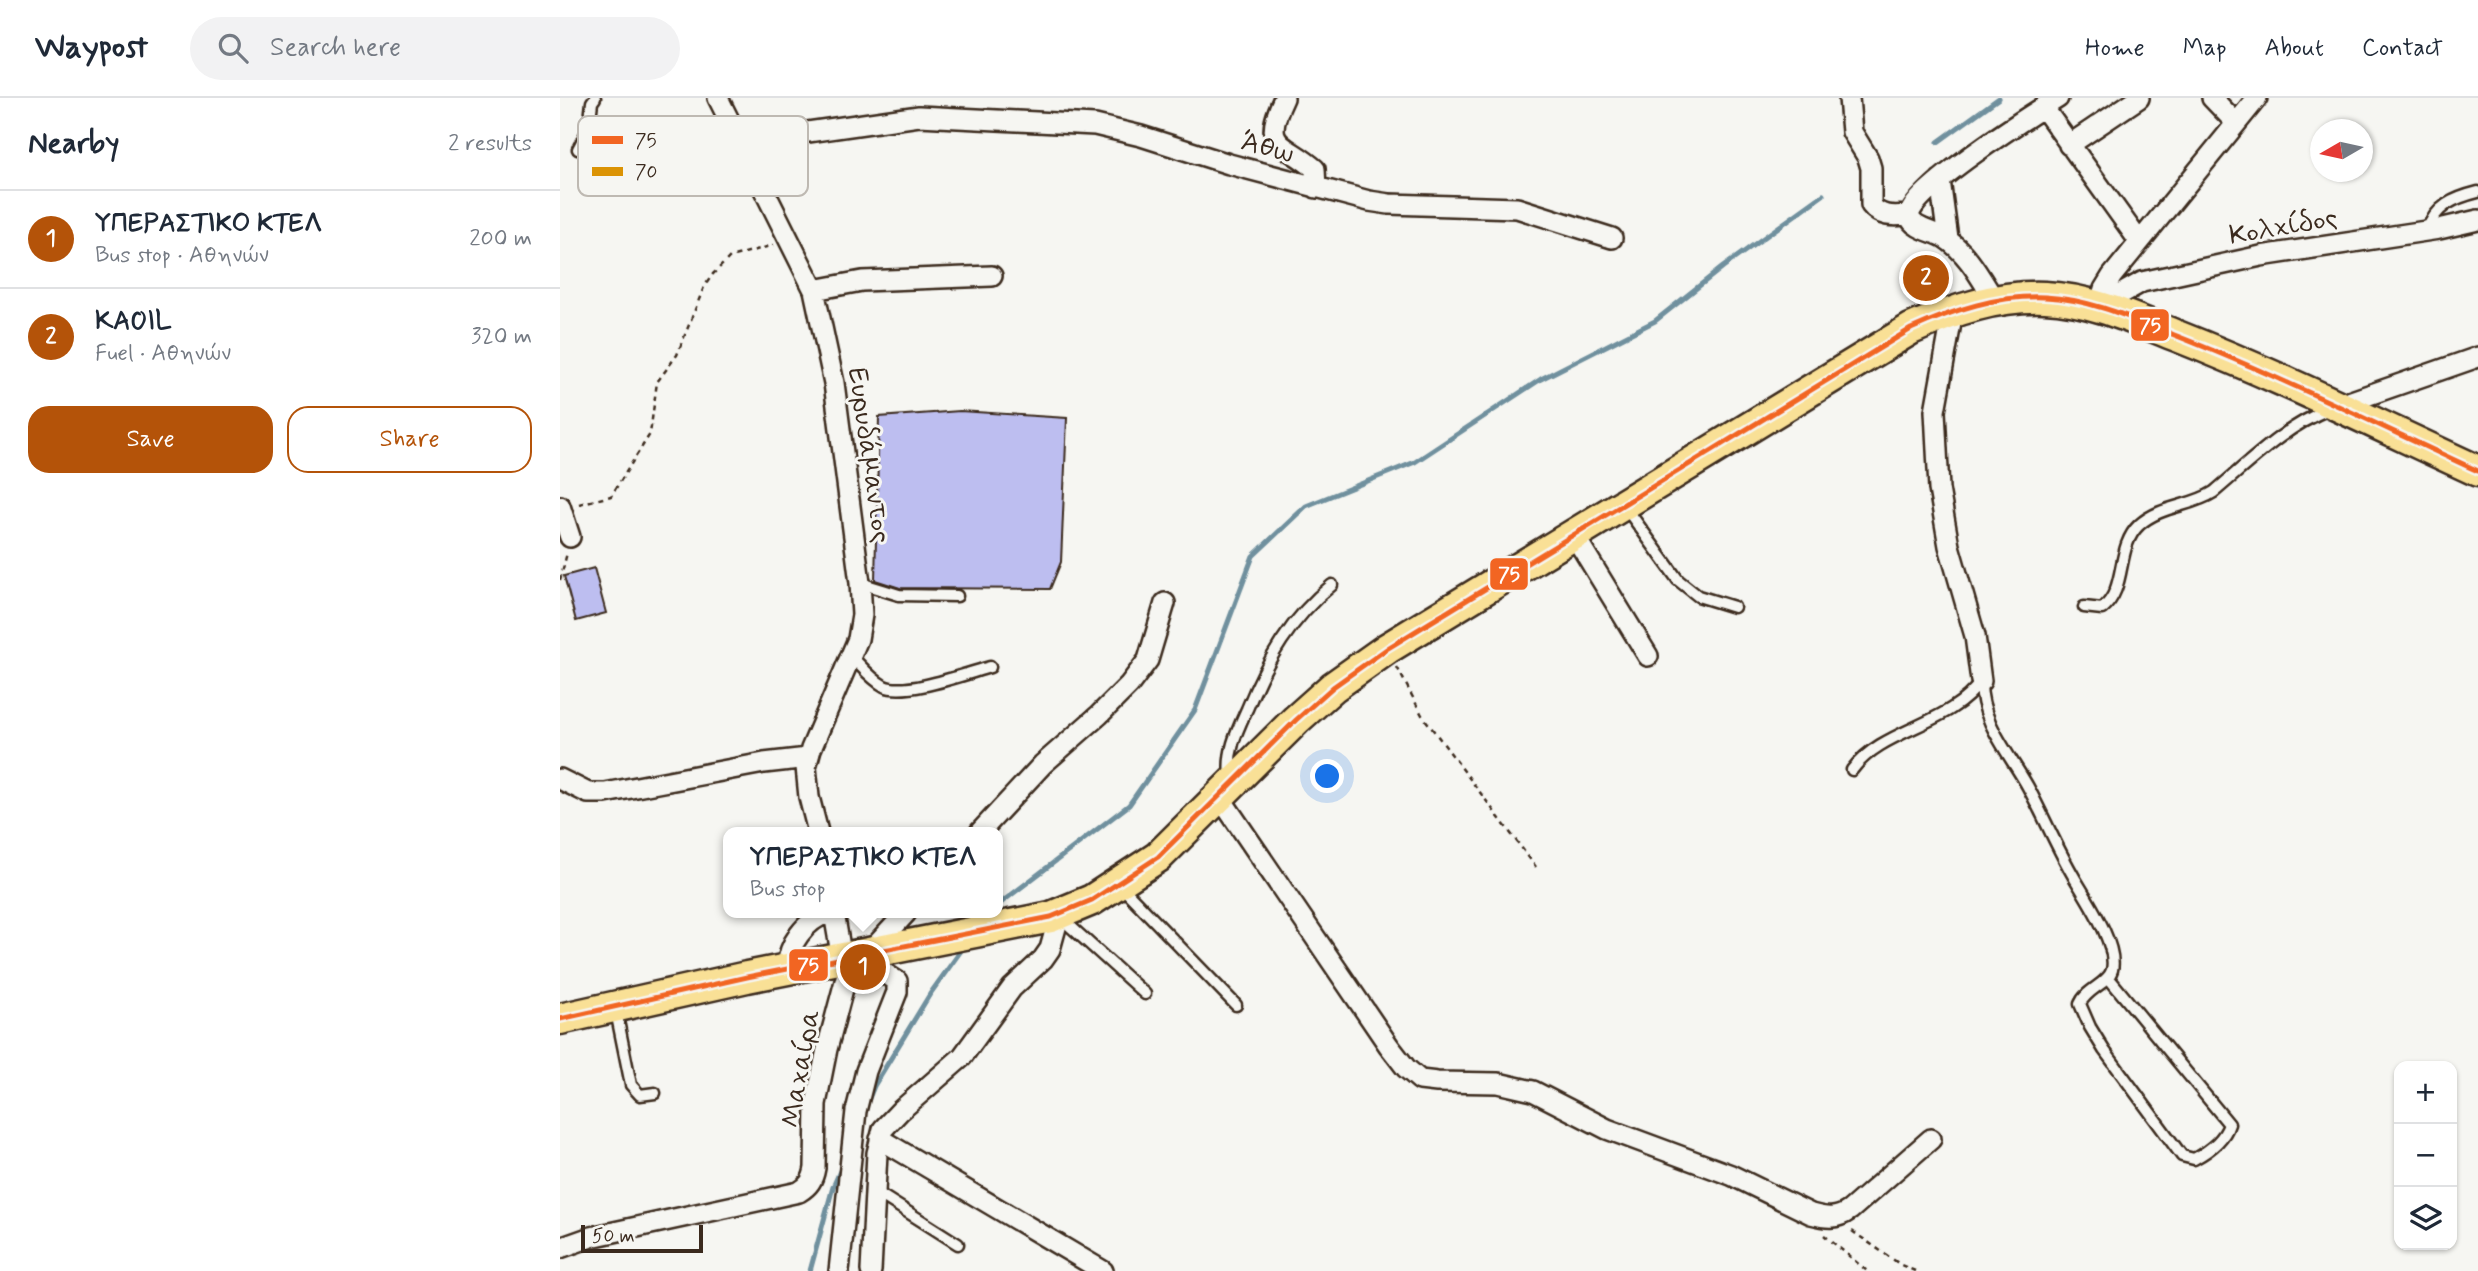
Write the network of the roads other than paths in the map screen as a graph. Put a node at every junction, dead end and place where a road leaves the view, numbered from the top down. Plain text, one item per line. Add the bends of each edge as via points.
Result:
1 (595, 98) edge
2 (718, 98) edge
3 (1284, 98) edge
4 (1849, 98) edge
5 (2139, 98) edge
6 (2212, 98) edge
7 (2257, 98) edge
8 (2050, 103) edge
9 (590, 116) edge
10 (727, 116) edge
11 (2236, 123) junction
12 (808, 131) edge
13 (2070, 145) junction
14 (1940, 180) junction
15 (1316, 188) junction
16 (2478, 192) edge
17 (768, 196) edge
18 (1909, 215) junction
19 (2478, 220) edge
20 (2427, 231) junction
21 (1612, 238) dead end
22 (1948, 239) junction
23 (2139, 241) junction
24 (992, 276) dead end
25 (814, 290) junction
26 (1995, 301) junction
27 (2105, 308) junction
28 (1953, 312) junction
29 (2478, 357) edge
30 (2337, 406) junction
31 (2478, 471) edge
32 (1623, 505) junction
33 (561, 507) edge
34 (1574, 535) junction
35 (570, 537) road end
36 (860, 583) junction
37 (1332, 584) dead end
38 (957, 596) dead end
39 (1165, 603) dead end
40 (1734, 607) dead end
41 (2084, 607) dead end
42 (1648, 656) dead end
43 (852, 657) junction
44 (989, 667) dead end
45 (1981, 681) junction
46 (808, 758) junction
47 (1852, 770) dead end
48 (560, 779) edge
49 (1225, 790) junction
50 (817, 827) edge
51 (985, 827) edge
52 (1119, 884) junction
53 (1057, 916) junction
54 (821, 918) edge
55 (834, 918) edge
56 (899, 918) edge
57 (851, 962) junction
58 (788, 969) junction
59 (2108, 977) junction
60 (1144, 995) dead end
61 (615, 1005) junction
62 (1236, 1005) dead end
63 (560, 1019) edge
64 (655, 1093) dead end
65 (880, 1139) junction
66 (1931, 1139) dead end
67 (875, 1192) junction
68 (958, 1244) dead end
69 (560, 1248) edge
70 (839, 1271) edge
71 (871, 1271) edge
72 (1103, 1271) edge

1 - 9 lane
2 - 10 street, Ευρυδάμαντος
3 - 15 street via 1272,130 1280,144 1315,169
4 - 18 street via 1852,132 1871,168 1871,205 1884,215
5 - 13 street
6 - 11 street
7 - 11 street
8 - 13 street
8 - 14 street
11 - 23 street
12 - 15 street, Άθω via 919,116 1082,124 1140,136
13 - 23 street
14 - 18 street via 1916,201
14 - 22 street
15 - 21 street, Άθω via 1389,204 1517,208
16 - 20 lane via 2440,208
17 - 25 street, Ευρυδάμαντος
18 - 22 street via 1916,225
19 - 20 street, Κολχίδος
20 - 27 street, Κολχίδος via 2261,256 2142,282
22 - 26 street
23 - 27 street via 2107,284
24 - 25 street via 862,281
25 - 36 street, Ευρυδάμαντος via 834,383
26 - 27 main road via 2044,297
26 - 28 main road
27 - 30 main road
28 - 32 main road via 1911,329
28 - 45 street via 1935,411 1939,489 1949,546 1976,636
29 - 30 street
30 - 31 main road
30 - 41 lane via 2274,439 2203,499 2170,508 2137,527 2127,542 2110,602 2102,609
32 - 34 main road
32 - 40 lane via 1678,580 1698,596
33 - 35 street
34 - 42 street
34 - 49 main road via 1388,648 1316,701
36 - 38 lane via 899,595
36 - 43 street, Ευρυδάμαντος via 861,626
37 - 49 lane via 1284,635 1264,668 1232,742
39 - 51 street via 1148,660 1129,685
43 - 44 lane via 874,680 896,690
43 - 46 street, Ευρυδάμαντος
45 - 47 lane via 1966,699 1879,747
45 - 59 lane via 1990,722 2103,928 2112,963
46 - 48 street via 605,793 587,793
46 - 50 street, Ευρυδάμαντος via 807,787
49 - 52 main road via 1158,857
49 - 66 street via 1389,1046 1416,1078 1522,1087 1606,1129 1731,1175 1823,1217 1836,1218 1850,1210
52 - 53 main road
52 - 62 lane
53 - 57 main road
53 - 60 lane
53 - 65 street via 1043,959 1012,988 961,1057 889,1121
54 - 58 street via 792,945
55 - 57 street
56 - 57 street
57 - 58 main road
57 - 69 street, Μαχαίρα via 816,1104 815,1168 807,1187
57 - 70 street via 887,974 897,981 897,992 866,1071 856,1111
58 - 61 main road
59 - 59 lane via 2083,996 2084,1014 2182,1156 2194,1159 2220,1140 2229,1124
61 - 63 main road
61 - 64 lane via 631,1085 640,1095
65 - 67 street
65 - 72 street
67 - 68 lane
67 - 71 street

